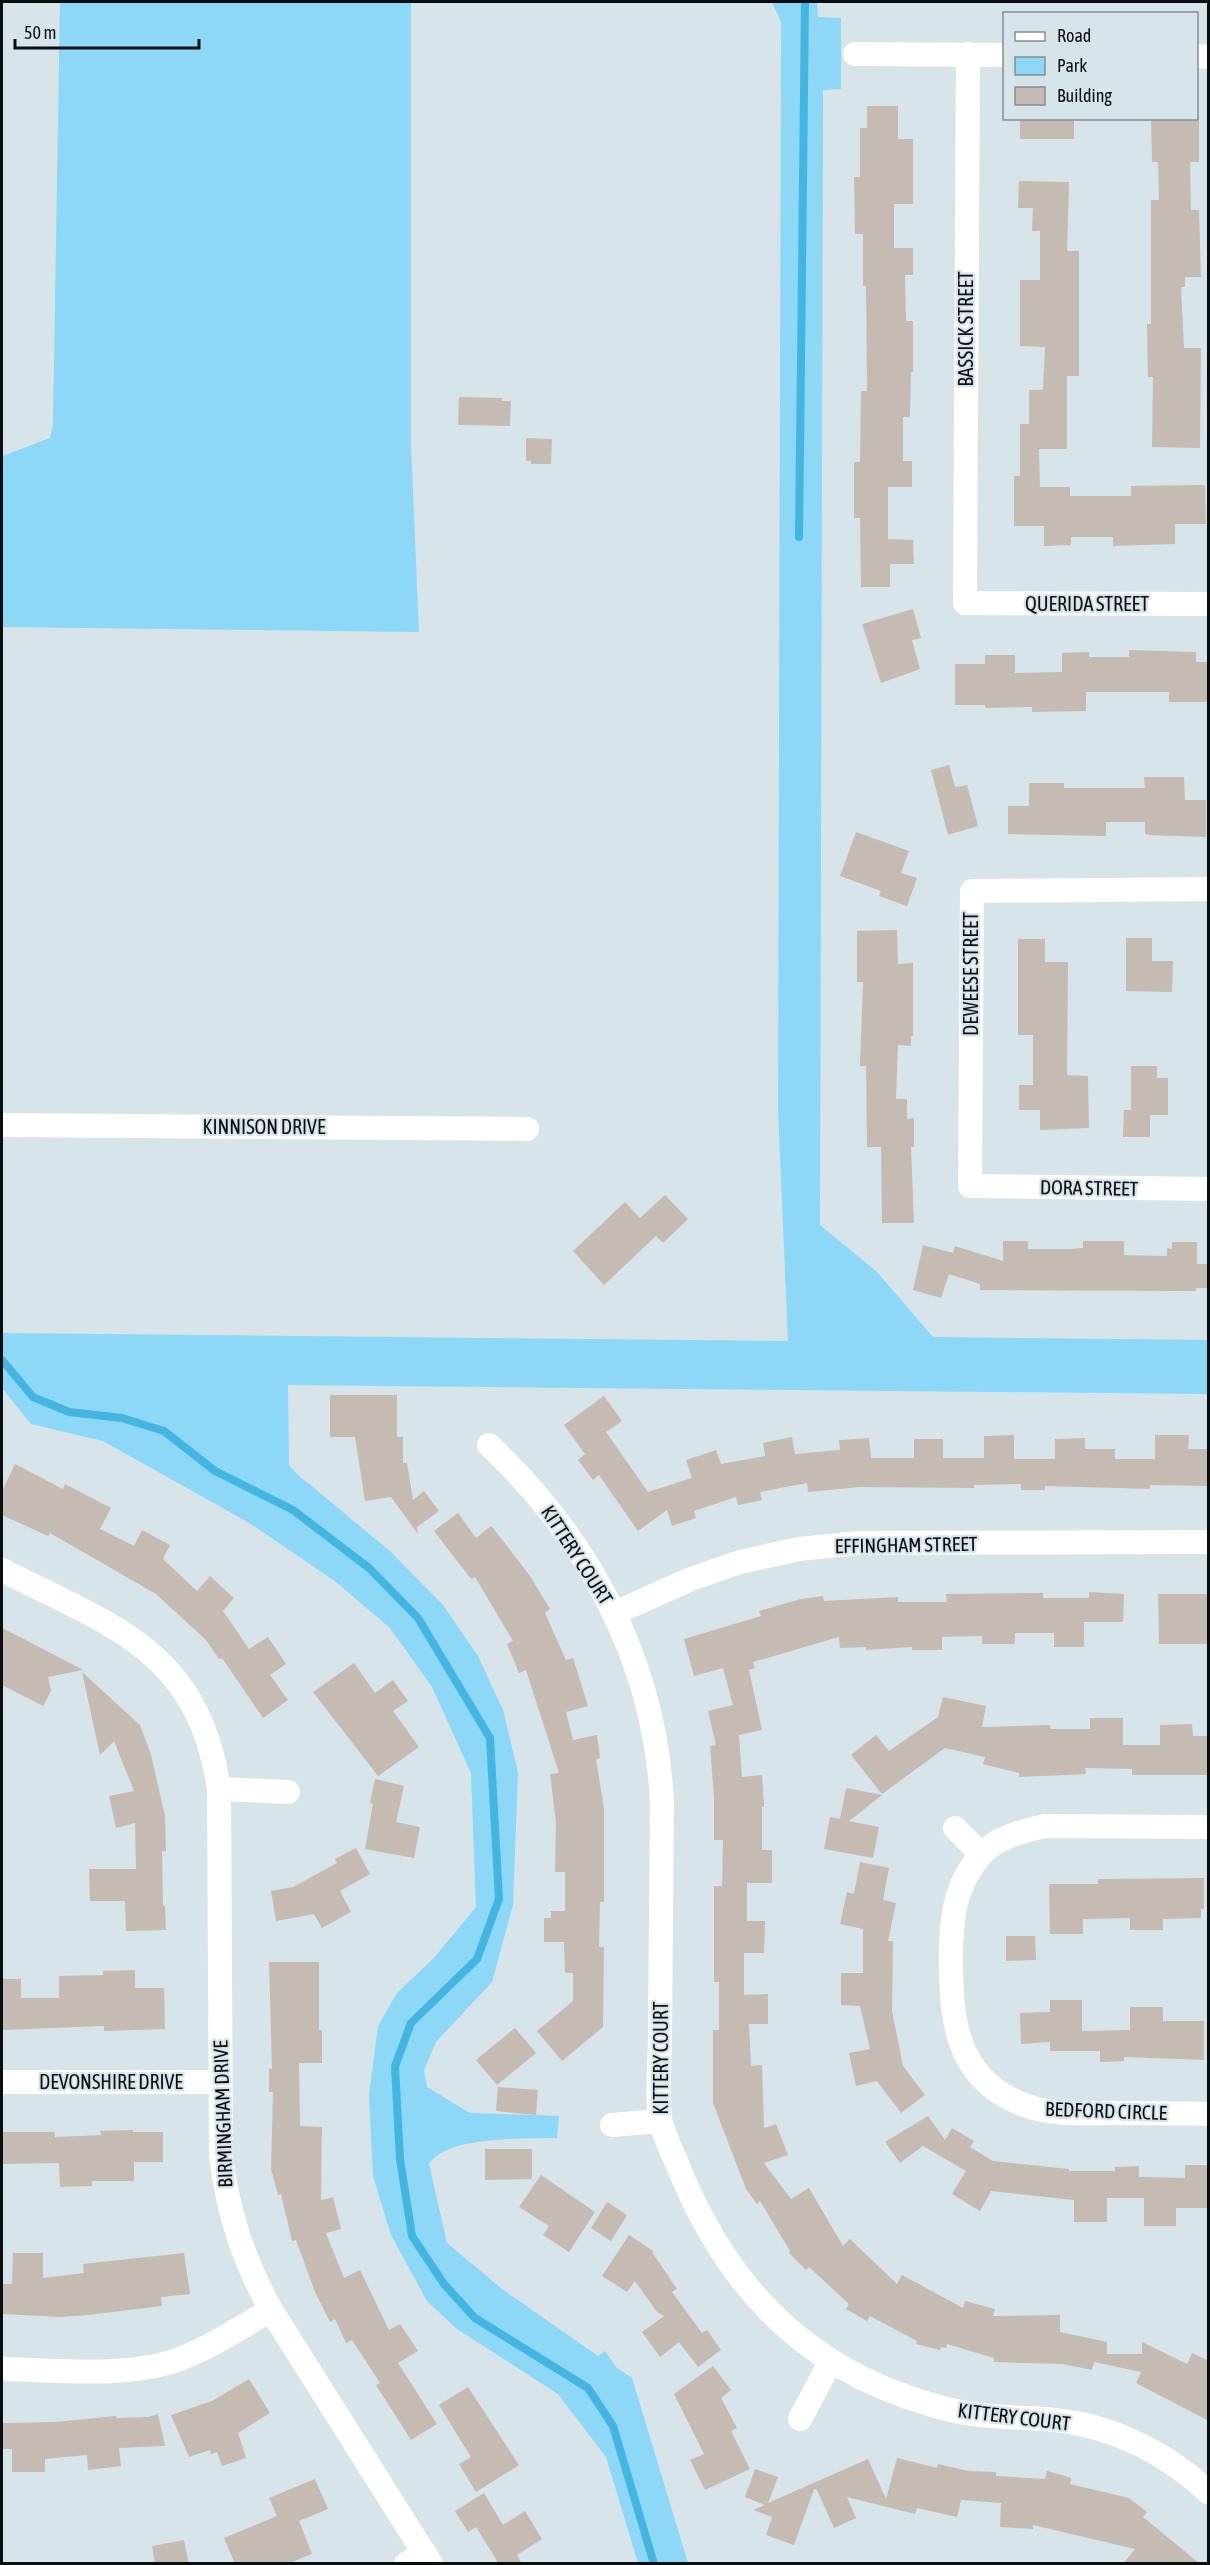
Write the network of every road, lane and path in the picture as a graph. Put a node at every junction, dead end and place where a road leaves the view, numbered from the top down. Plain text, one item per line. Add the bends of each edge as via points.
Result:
1 (855, 54) dead end
2 (968, 54) junction
3 (1003, 55) edge
4 (965, 603) joint
5 (1209, 604) edge
6 (1209, 889) edge
7 (2, 1125) edge
8 (527, 1128) dead end
9 (970, 1186) joint
10 (1209, 1189) edge
11 (489, 1445) dead end
12 (1209, 1542) edge
13 (2, 1570) edge
14 (615, 1613) junction
15 (219, 1789) junction
16 (288, 1792) dead end
17 (1209, 1827) edge
18 (955, 1828) dead end
19 (981, 1854) junction
20 (2, 2082) edge
21 (220, 2082) junction
22 (1209, 2114) edge
23 (660, 2121) junction
24 (612, 2124) dead end
25 (271, 2310) junction
26 (831, 2361) junction
27 (2, 2369) edge
28 (800, 2419) dead end
29 (1209, 2492) edge
30 (421, 2560) edge

1 - 2 street
2 - 3 street
2 - 4 street, BASSICK STREET
4 - 5 street, QUERIDA STREET
6 - 9 street, DEWEESE STREET via 972,891
7 - 8 street, KINNISON DRIVE
9 - 10 street, DORA STREET
11 - 14 street, KITTERY COURT via 541,1498 574,1542
12 - 14 street, EFFINGHAM STREET via 859,1543 799,1549 740,1562 691,1579
13 - 15 street, BIRMINGHAM DRIVE via 121,1631 164,1665 203,1722 214,1755
14 - 23 street, KITTERY COURT via 637,1666 652,1718 660,1775
15 - 16 street
15 - 21 street, BIRMINGHAM DRIVE
17 - 19 street, BEDFORD CIRCLE via 1044,1826 1023,1830
18 - 19 street
19 - 22 street, BEDFORD CIRCLE via 959,1890 952,1916 951,1959 951,2010 956,2033 980,2074 1018,2103 1041,2110
20 - 21 street, DEVONSHIRE DRIVE
21 - 25 street, BIRMINGHAM DRIVE via 225,2189 236,2233
23 - 24 street
23 - 26 street, KITTERY COURT via 693,2202 713,2241 742,2283 795,2335
25 - 27 street via 175,2361 112,2370
25 - 30 street, BIRMINGHAM DRIVE
26 - 28 street
26 - 29 street, KITTERY COURT via 871,2383 935,2406 989,2416 1064,2421 1103,2430 1138,2443

